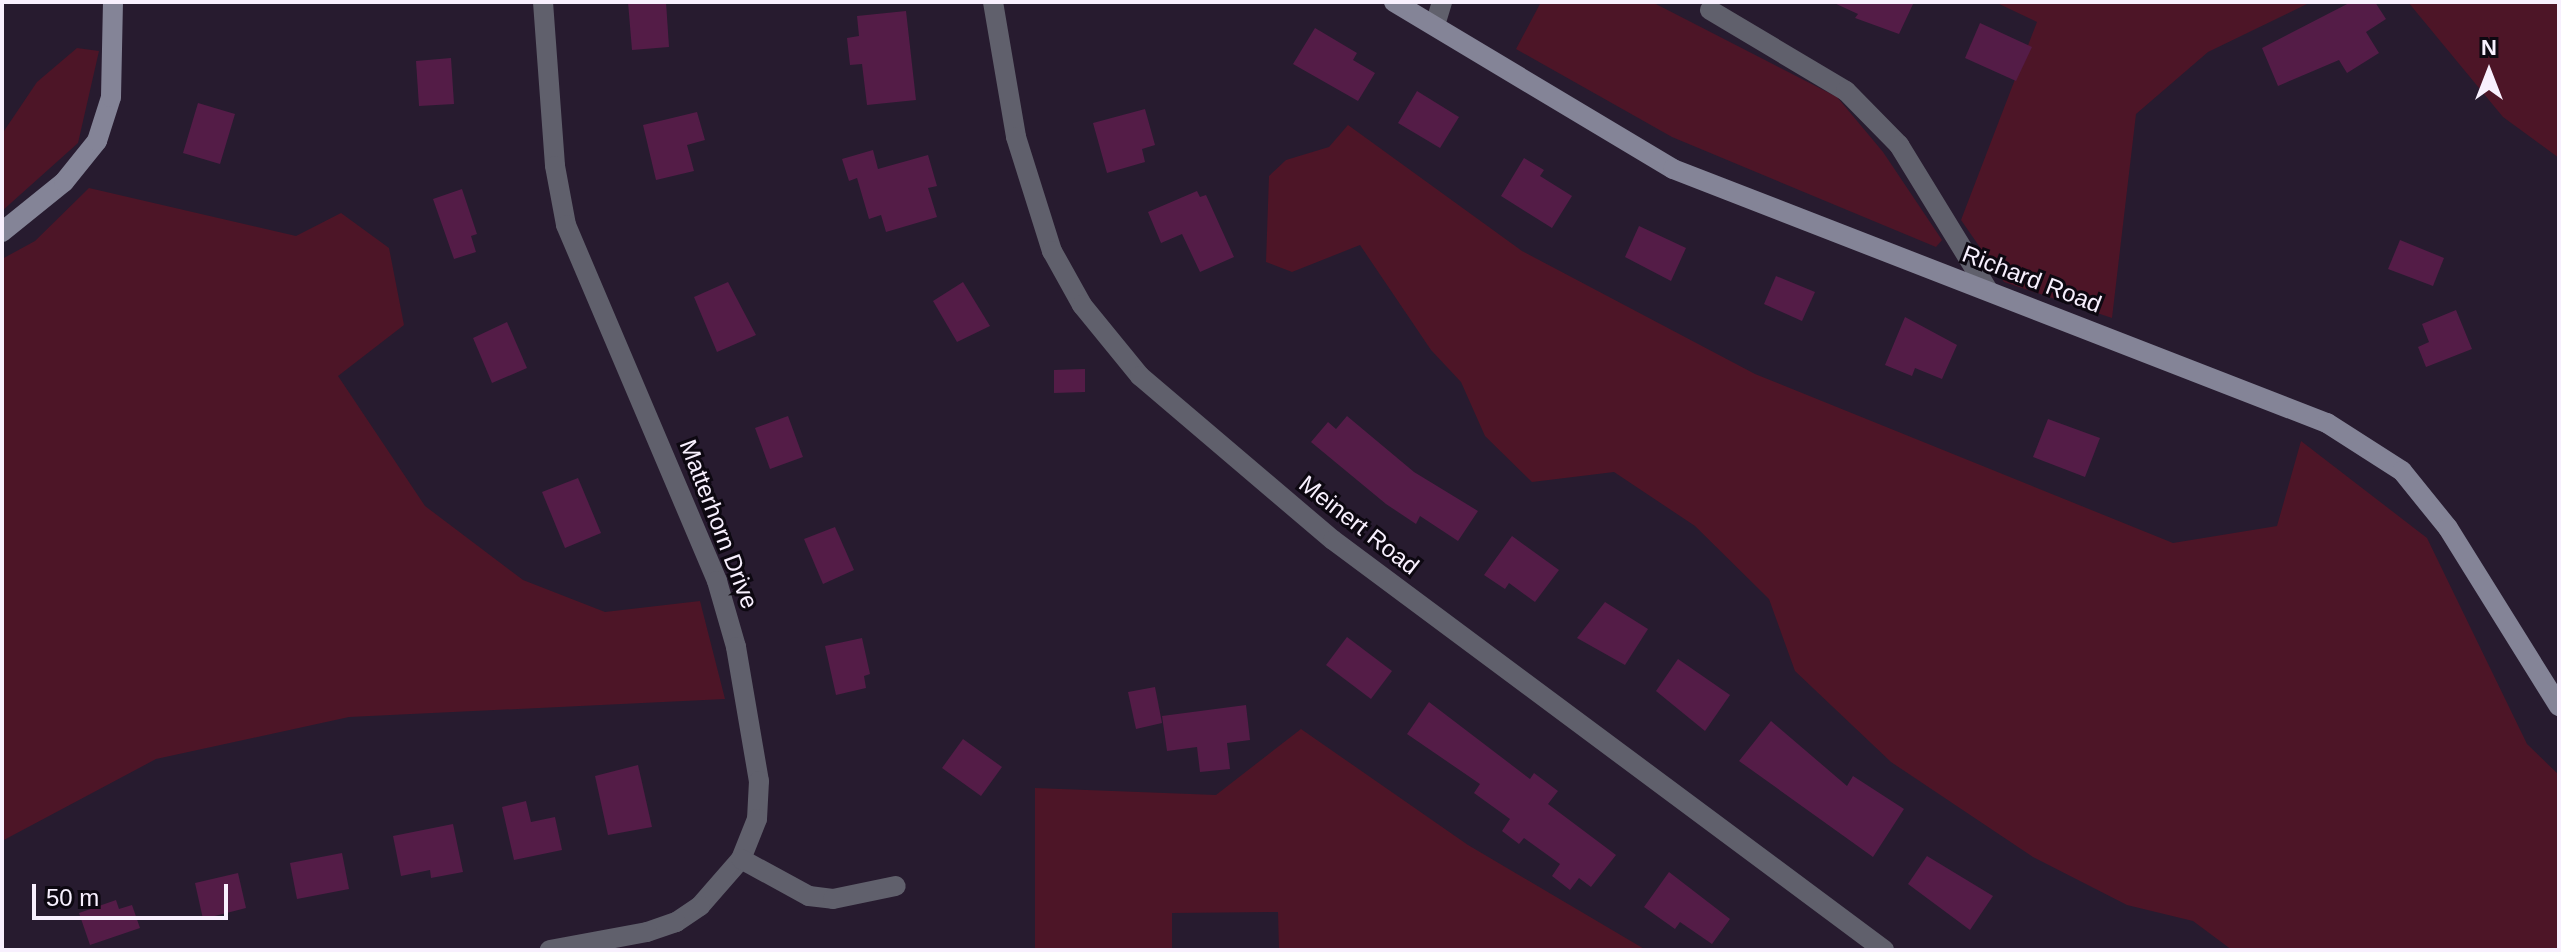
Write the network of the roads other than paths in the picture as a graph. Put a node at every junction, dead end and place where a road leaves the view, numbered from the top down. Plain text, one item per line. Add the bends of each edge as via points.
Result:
1 (113, 2) edge
2 (543, 2) edge
3 (993, 2) edge
4 (1394, 2) edge
5 (1442, 2) edge
6 (1710, 10) dead end
7 (1435, 25) junction
8 (2, 232) edge
9 (1988, 290) junction
10 (2559, 706) edge
11 (741, 859) junction
12 (896, 886) dead end
13 (550, 950) edge
14 (1884, 950) edge

1 - 8 street via 111,97 97,141 64,182
2 - 11 street, Matterhorn Drive via 555,166 566,225 712,568 736,647 759,781 757,819
3 - 14 street, Meinert Road via 1016,137 1052,251 1082,305 1140,376 1333,540
4 - 7 street, Richard Road
5 - 7 street
6 - 9 street via 1789,53 1856,102 1899,145
7 - 9 street, Richard Road via 1673,169
9 - 10 street, Richard Road via 2247,388 2327,423 2402,471 2448,528
11 - 12 street via 809,896 833,899
11 - 13 street, Matterhorn Drive via 719,890 676,922

